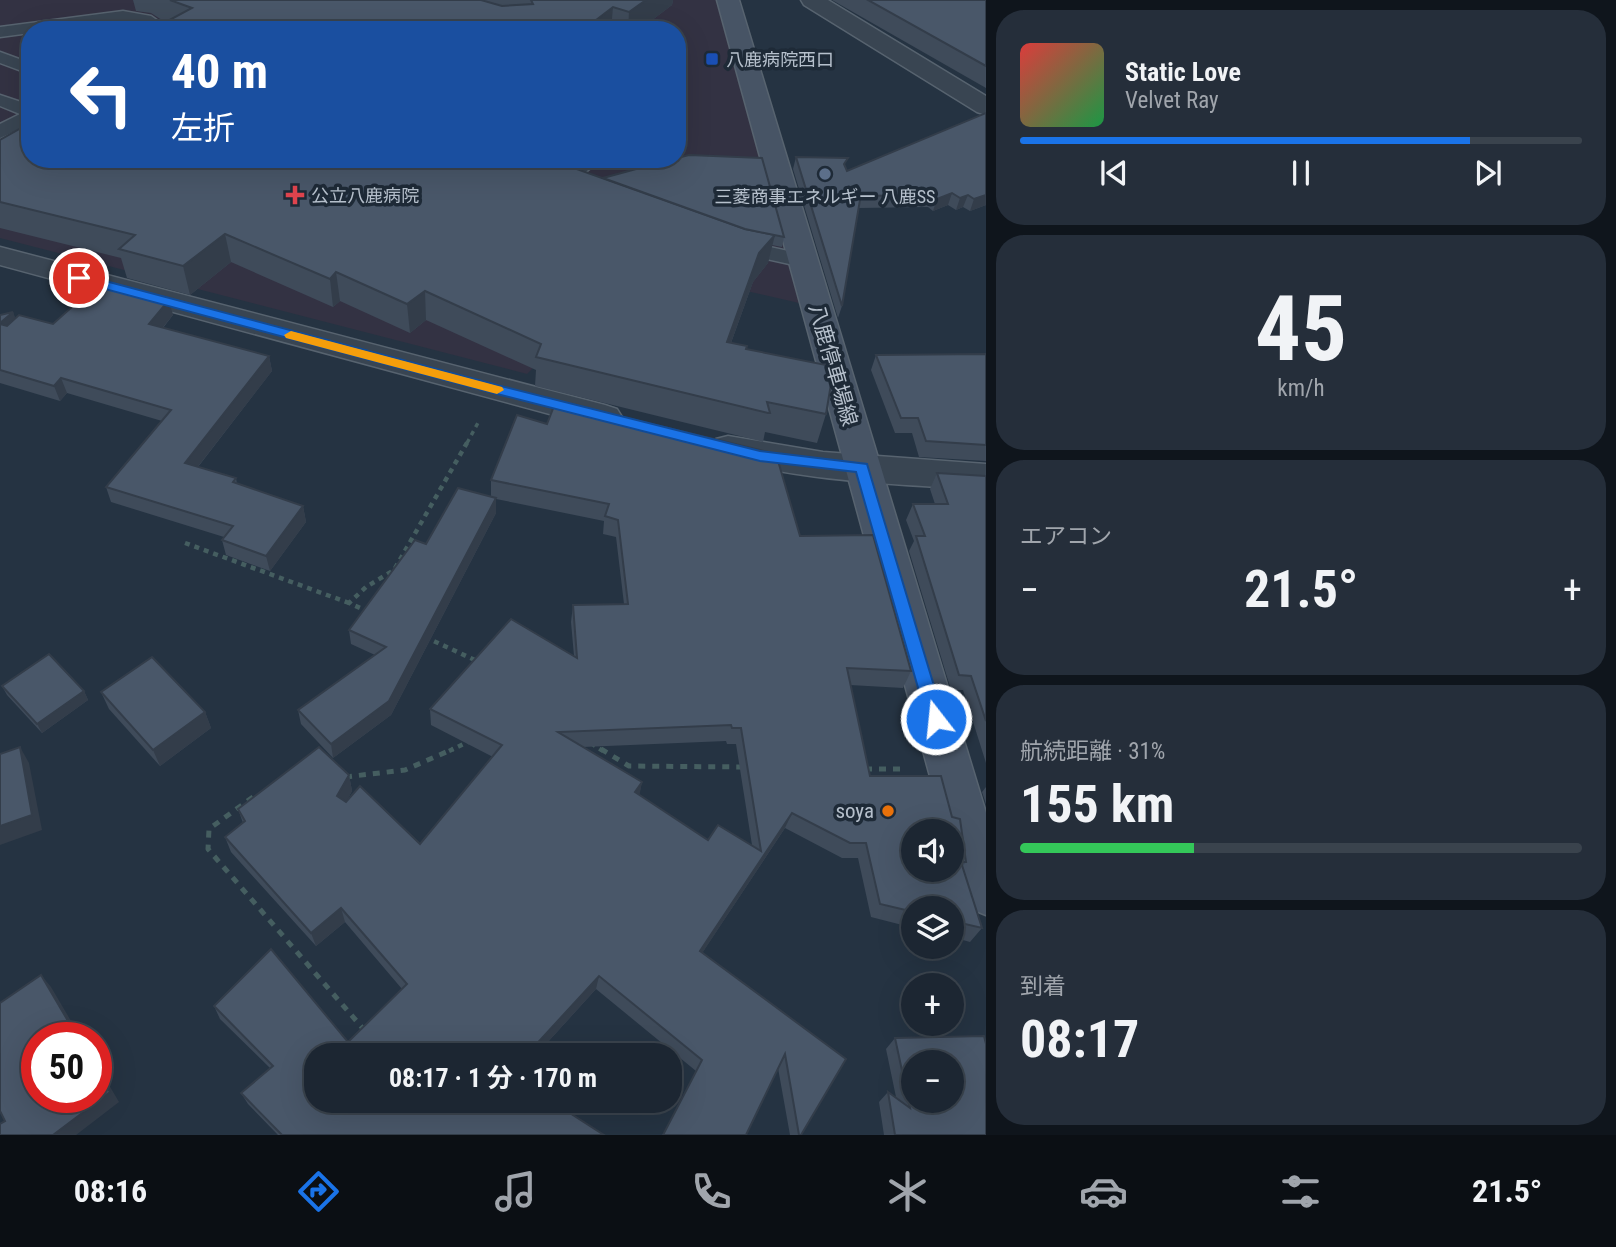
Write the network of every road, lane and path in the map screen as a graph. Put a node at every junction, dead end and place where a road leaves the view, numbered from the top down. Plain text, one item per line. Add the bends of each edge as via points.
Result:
1 (728, 0) edge
2 (812, 0) edge
3 (122, 8) edge
4 (73, 21) edge
5 (147, 21) edge
6 (21, 31) edge
7 (0, 32) edge
8 (21, 38) edge
9 (0, 48) edge
10 (0, 57) edge
11 (21, 65) edge
12 (0, 100) edge
13 (986, 107) edge
14 (21, 110) edge
15 (21, 119) edge
16 (0, 132) edge
17 (580, 168) edge
18 (541, 176) edge
19 (561, 183) junction
20 (586, 192) edge
21 (711, 237) edge
22 (0, 256) edge
23 (803, 261) junction
24 (497, 390) junction
25 (629, 423) edge
26 (695, 440) edge
27 (862, 468) junction
28 (986, 477) edge
29 (185, 543) dead end
30 (349, 603) junction
31 (373, 614) edge
32 (423, 636) edge
33 (484, 664) edge
34 (478, 737) edge
35 (583, 739) edge
36 (754, 767) edge
37 (852, 769) edge
38 (950, 770) junction
39 (339, 776) edge
40 (265, 789) edge
41 (986, 892) edge
42 (368, 1035) edge

1 - 23 main road, 八鹿停車場線
2 - 13 street
3 - 4 lane
3 - 5 lane
6 - 7 lane
8 - 9 lane
10 - 11 lane
12 - 14 lane
15 - 16 lane
17 - 19 lane
18 - 19 lane
19 - 20 lane
21 - 23 lane
22 - 24 street
23 - 27 main road, 八鹿停車場線
24 - 25 street
24 - 30 path via 394,570
26 - 27 street via 760,456
27 - 28 street
27 - 38 main road, 八鹿停車場線
29 - 30 path
30 - 31 path
32 - 33 path
34 - 39 path via 405,770
35 - 36 path via 629,766
37 - 38 path
38 - 41 main road, 八鹿停車場線
40 - 42 path via 209,829 208,849

